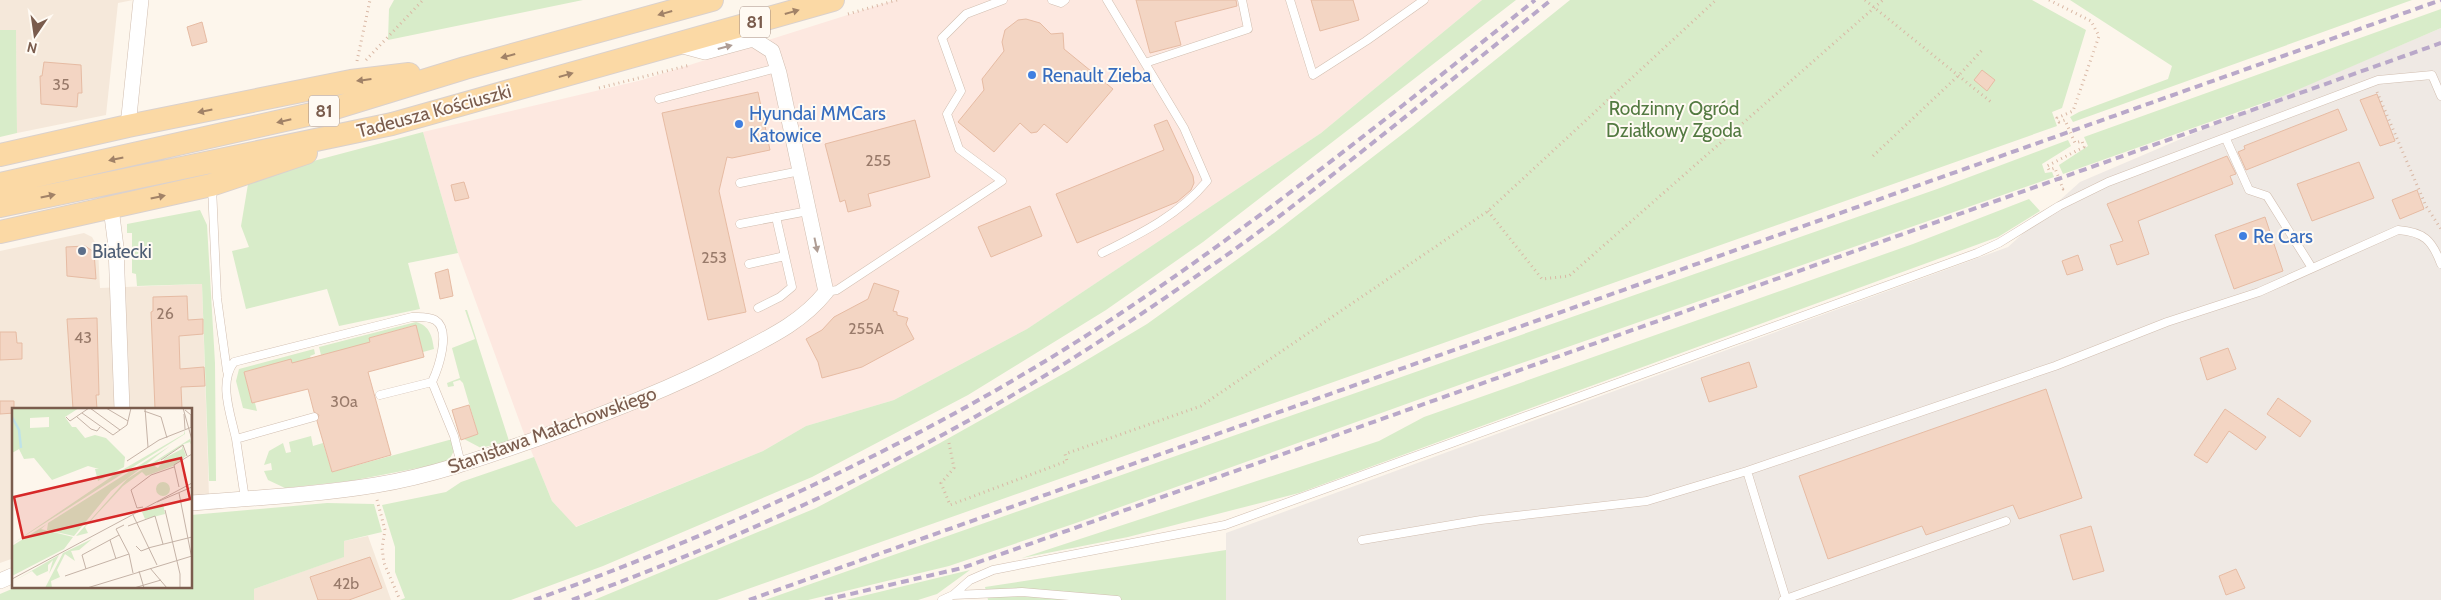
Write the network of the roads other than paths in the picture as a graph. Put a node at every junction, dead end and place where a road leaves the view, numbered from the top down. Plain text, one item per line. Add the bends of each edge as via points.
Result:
1 (141, 0) edge
2 (712, 0) edge
3 (833, 0) edge
4 (1003, 0) edge
5 (1052, 0) edge
6 (1065, 0) edge
7 (1107, 0) edge
8 (1242, 0) edge
9 (1290, 0) edge
10 (1424, 0) edge
11 (678, 44) junction
12 (1145, 63) junction
13 (465, 68) junction
14 (777, 68) junction
15 (2441, 96) edge
16 (659, 99) dead end
17 (392, 124) junction
18 (128, 126) junction
19 (2226, 139) junction
20 (0, 154) edge
21 (800, 171) junction
22 (740, 183) dead end
23 (0, 184) edge
24 (212, 185) junction
25 (0, 206) edge
26 (110, 208) junction
27 (808, 211) junction
28 (776, 217) junction
29 (740, 224) dead end
30 (0, 232) edge
31 (1102, 254) dead end
32 (785, 256) junction
33 (749, 264) dead end
34 (2441, 264) edge
35 (2312, 268) junction
36 (826, 292) junction
37 (758, 308) dead end
38 (227, 370) junction
39 (432, 382) junction
40 (380, 395) dead end
41 (122, 408) edge
42 (314, 417) dead end
43 (236, 439) junction
44 (461, 464) junction
45 (1748, 471) junction
46 (245, 499) junction
47 (192, 503) edge
48 (2006, 521) dead end
49 (1362, 540) dead end
50 (12, 576) edge
51 (0, 581) edge
52 (953, 595) junction
53 (1785, 599) edge
54 (942, 600) edge
55 (1116, 600) edge

1 - 18 street
2 -> 13 main road, Tadeusza Kościuszki / 81
11 -> 3 main road, Tadeusza Kościuszki / 81
4 - 36 lane via 966,14 942,38 961,91 947,114 959,150 1002,181 836,290
5 - 6 lane via 1061,3
7 - 12 lane
8 - 12 lane via 1248,29
9 - 10 lane via 1313,75
11 -> 14 street via 705,52 753,39 772,51
17 -> 11 main road, Tadeusza Kościuszki / 81
12 - 31 lane via 1184,128 1207,181 1146,232
13 -> 18 main road via 351,81
13 -> 23 main road, Tadeusza Kościuszki / 81 via 326,111
14 - 16 lane
14 - 21 street
15 - 19 lane via 2432,75 2373,82
17 - 24 main road
25 -> 17 main road, Tadeusza Kościuszki / 81
18 - 20 main road
19 - 35 lane via 2249,190 2267,196
19 - 52 lane via 2108,182 1976,254 1225,525 993,570 970,580
21 - 22 lane
21 - 27 street
26 -> 24 main road
24 - 38 lane via 217,298
26 - 30 main road
26 - 41 street via 116,247
27 - 28 lane
27 -> 36 street
28 - 29 lane
28 - 32 lane
32 - 33 lane
32 - 37 lane via 792,287
34 - 35 lane via 2434,245 2416,232 2398,230
35 - 45 lane via 2259,292 2166,322 2055,366
36 - 44 street, Stanisława Małachowskiego via 798,320 695,376 568,427
38 - 39 lane via 234,362 412,317 429,318 439,323 442,357
38 - 43 lane via 226,385
39 - 40 lane
39 - 44 lane via 454,436
42 - 43 lane
43 - 46 lane
44 - 46 street, Stanisława Małachowskiego via 376,485
45 - 49 lane via 1647,501 1481,520
45 - 53 lane
46 - 47 street, Stanisława Małachowskiego
48 - 53 lane
50 - 51 street
52 - 54 lane
52 - 55 lane via 1022,592

